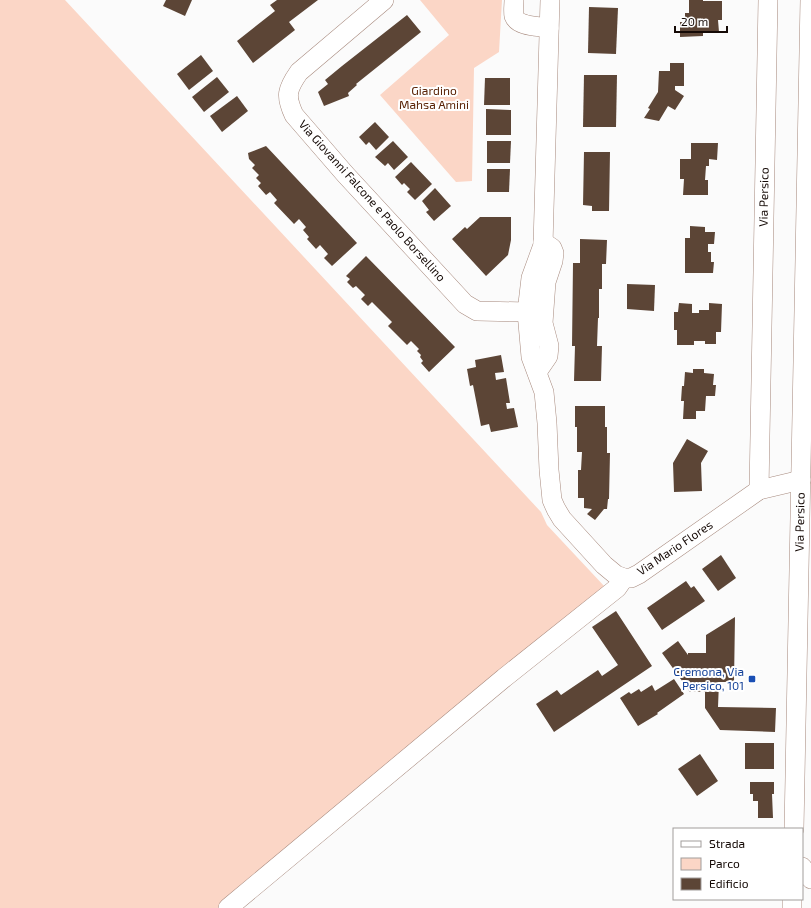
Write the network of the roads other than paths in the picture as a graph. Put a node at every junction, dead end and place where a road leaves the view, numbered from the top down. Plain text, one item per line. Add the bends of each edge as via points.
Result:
1 (384, 0) edge
2 (514, 0) edge
3 (550, 0) edge
4 (768, 0) edge
5 (810, 0) edge
6 (549, 28) junction
7 (543, 242) junction
8 (527, 312) junction
9 (537, 372) junction
10 (806, 434) edge
11 (801, 480) junction
12 (759, 490) junction
13 (624, 578) junction
14 (794, 828) edge
15 (803, 868) edge
16 (811, 879) edge
17 (228, 908) edge

1 - 8 street, Via Giovanni Falcone e Paolo Borsellino via 299,72 288,93 294,115 465,304 477,311
2 - 6 street via 514,14 518,21
3 - 6 street
4 - 12 street, Via Persico
5 - 10 street, Via Persico
6 - 7 street
7 - 8 street via 531,278
7 - 9 street via 552,248 554,261 546,282 543,323 549,346 548,356
8 - 9 street via 531,356
9 - 13 street via 544,392 552,500 562,519 604,565
10 - 11 street, Via Persico
11 - 12 street, Via Mario Flores
11 - 14 street, Via Persico
12 - 13 street, Via Mario Flores via 639,574
13 - 17 street, Via Mario Flores via 617,588 504,678
15 - 16 street

